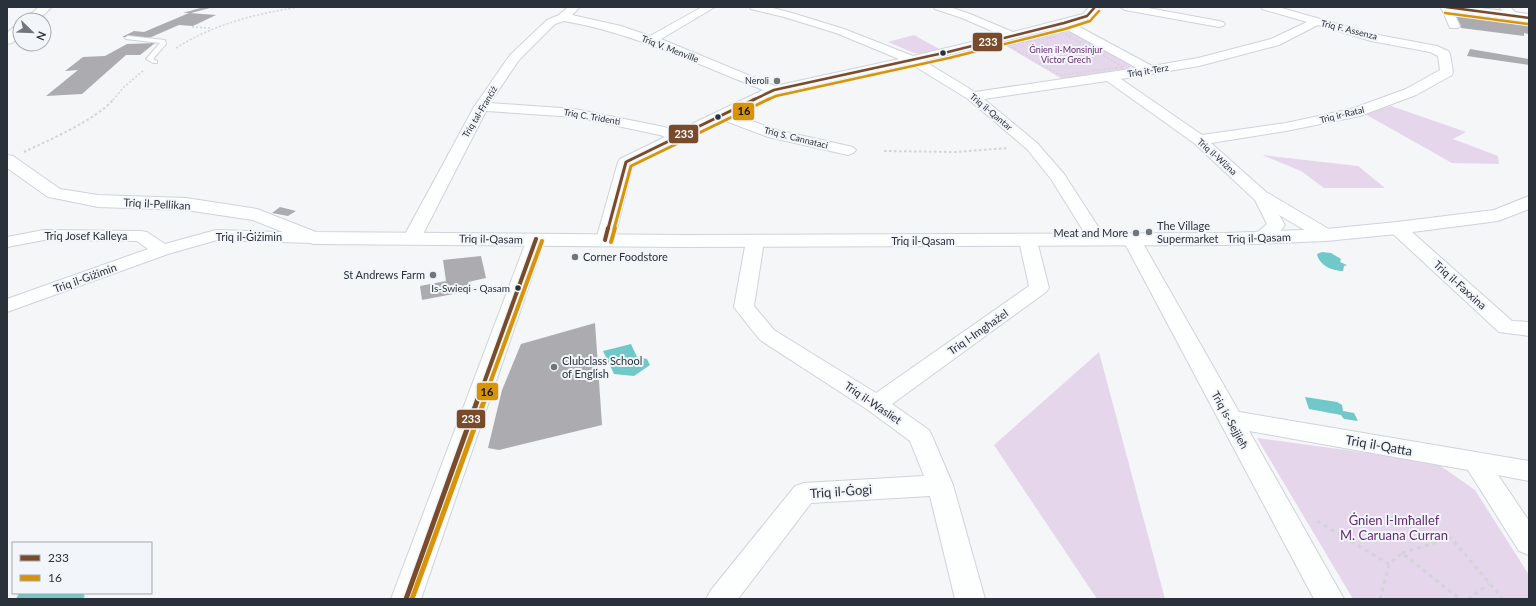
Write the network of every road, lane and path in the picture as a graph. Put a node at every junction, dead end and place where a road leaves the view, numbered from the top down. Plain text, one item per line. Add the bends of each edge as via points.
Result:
1 (575, 7) edge
2 (710, 7) edge
3 (754, 7) edge
4 (939, 7) edge
5 (1095, 7) edge
6 (1125, 7) edge
7 (1266, 7) edge
8 (1446, 7) edge
9 (1504, 7) edge
10 (1513, 16) junction
11 (563, 17) junction
12 (1529, 18) edge
13 (1316, 22) junction
14 (1064, 23) junction
15 (1219, 24) dead end
16 (1454, 26) dead end
17 (192, 27) dead end
18 (210, 28) dead end
19 (1012, 36) junction
20 (128, 38) dead end
21 (651, 40) junction
22 (1031, 42) junction
23 (1433, 49) joint
24 (1059, 50) junction
25 (1096, 52) junction
26 (913, 60) junction
27 (155, 62) dead end
28 (1150, 70) junction
29 (1108, 78) junction
30 (774, 90) junction
31 (973, 96) junction
32 (481, 107) junction
33 (723, 115) junction
34 (677, 137) junction
35 (1199, 140) junction
36 (1032, 146) junction
37 (848, 150) dead end
38 (884, 151) dead end
39 (7, 160) edge
40 (1260, 196) junction
41 (1529, 202) edge
42 (1397, 228) junction
43 (1326, 236) junction
44 (1261, 237) junction
45 (313, 238) junction
46 (412, 238) junction
47 (536, 239) junction
48 (1096, 239) junction
49 (605, 240) junction
50 (1132, 240) junction
51 (755, 241) junction
52 (1028, 241) junction
53 (7, 242) edge
54 (162, 250) junction
55 (7, 306) edge
56 (1529, 329) edge
57 (876, 404) junction
58 (1229, 419) junction
59 (1476, 462) junction
60 (1529, 471) edge
61 (940, 485) junction
62 (1317, 521) dead end
63 (1529, 543) edge
64 (1402, 553) junction
65 (1389, 564) junction
66 (1489, 584) junction
67 (406, 599) edge
68 (721, 599) edge
69 (970, 599) edge
70 (1329, 599) edge
71 (1380, 599) edge
72 (1460, 599) edge
73 (1468, 599) edge
74 (1503, 599) edge

1 - 11 street, Triq tal-Franċiż
2 - 21 street
3 - 26 street, Triq il-Qantar via 840,31
4 - 19 street
5 - 14 street via 1087,16
6 - 15 street
7 - 13 street, Triq F. Assenza
8 - 10 street
8 - 16 street
9 - 10 street
10 - 12 street
11 - 21 street, Triq V. Menville via 587,20
11 - 32 street, Triq tal-Franċiż via 551,22 514,58
13 - 23 street, Triq F. Assenza via 1371,37
13 - 28 street, Triq it-Terz via 1262,46 1199,62
14 - 19 street
14 - 28 street
17 - 18 path
19 - 26 street
20 - 27 lane via 163,41 149,58
21 - 30 street, Triq V. Menville
22 - 24 path
22 - 25 path via 1054,37 1050,35 1062,32
22 - 25 path via 1027,40 1008,45 1060,75 1123,67
23 - 35 street, Triq ir-Ratal via 1444,54 1447,72 1411,92 1355,113 1286,127
24 - 25 path via 1076,46
24 - 25 path via 1063,55 1078,59 1093,58
26 - 30 street
26 - 31 street, Triq il-Qantar
28 - 29 street, Triq it-Terz
29 - 31 street, Triq it-Terz
29 - 35 street, Triq il-Wiżna
30 - 33 street
31 - 36 street, Triq il-Qantar
32 - 34 street, Triq C. Tridenti via 575,112 664,131
32 - 46 street, Triq tal-Franċiż
33 - 34 street
33 - 37 street, Triq S. Cannataci via 773,134
34 - 49 street via 626,162
35 - 40 street, Triq il-Wiżna
36 - 38 path via 954,152
36 - 48 street, Triq il-Qantar via 1058,177
39 - 45 street, Triq il-Pellikan via 54,193 98,200 186,204 257,215
40 - 43 street, Triq il-Wiżna
40 - 44 street via 1276,225
41 - 42 street, Triq il-Qasam via 1498,215
42 - 43 street, Triq il-Qasam
42 - 56 street, Triq il-Faxxina via 1506,327
43 - 44 street, Triq il-Qasam
44 - 50 street, Triq il-Qasam
45 - 46 street, Triq il-Qasam
45 - 54 street, Triq il-Ġiżimin via 216,235
46 - 47 street, Triq il-Qasam
47 - 49 street, Triq il-Qasam
47 - 67 street
48 - 50 street, Triq il-Qasam
48 - 52 street, Triq il-Qasam
49 - 51 street, Triq il-Qasam
50 - 58 street, Triq is-Sejjieħ
51 - 52 street, Triq il-Qasam
51 - 57 street, Triq il-Wasliet via 744,307 768,335
52 - 57 street, Triq l-Imgħażel via 1039,288
53 - 54 street, Triq Josef Kalleya via 44,235 141,236
54 - 55 street, Triq il-Giżimin
57 - 61 street, Triq il-Wasliet via 920,436
58 - 59 street, Triq il-Qatta
58 - 70 street, Triq is-Sejjieħ
59 - 60 street, Triq il-Qatta
59 - 63 street
61 - 68 street, Triq il-Ġogi via 804,493
61 - 69 street, Triq il-Wasliet
62 - 65 path
64 - 65 path
64 - 66 path via 1451,538
64 - 72 path
65 - 71 path
66 - 73 path
66 - 74 path

